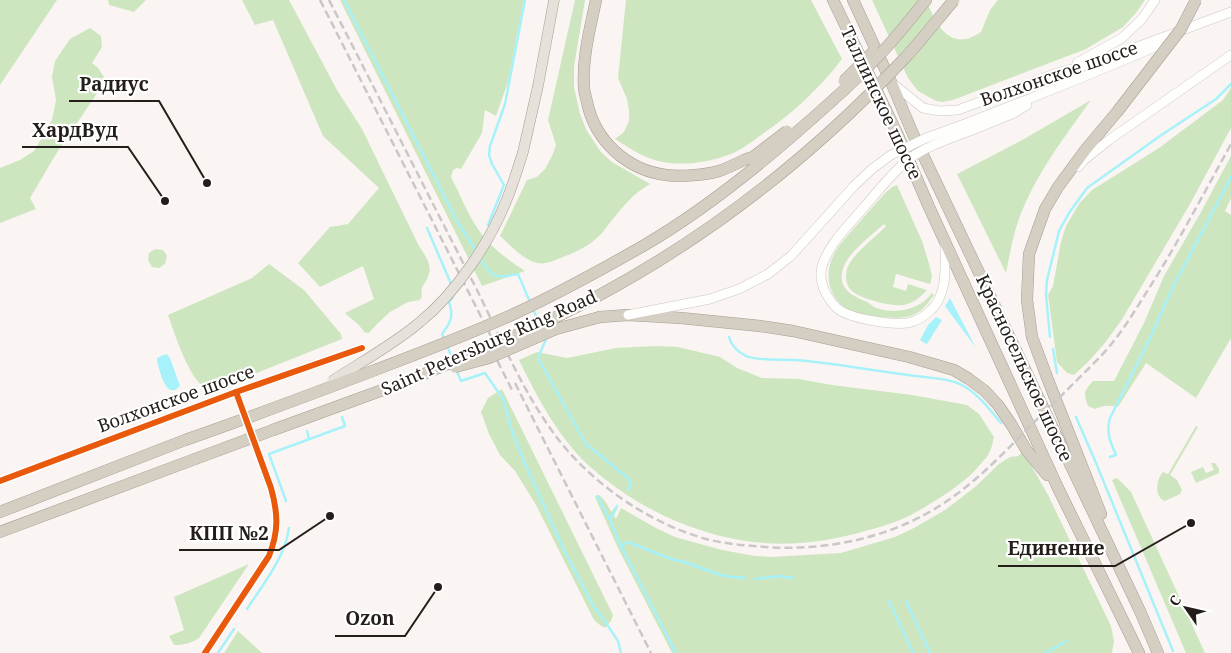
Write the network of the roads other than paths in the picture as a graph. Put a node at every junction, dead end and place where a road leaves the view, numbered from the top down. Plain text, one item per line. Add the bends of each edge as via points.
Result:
1 (554, 0) edge
2 (596, 0) edge
3 (833, 0) edge
4 (853, 0) edge
5 (926, 0) edge
6 (954, 0) edge
7 (1156, 0) edge
8 (1196, 0) edge
9 (1231, 13) edge
10 (904, 28) junction
11 (1231, 55) edge
12 (1060, 72) junction
13 (891, 82) junction
14 (972, 126) junction
15 (1058, 187) junction
16 (929, 207) joint
17 (945, 242) junction
18 (628, 315) junction
19 (362, 348) dead end
20 (410, 380) junction
21 (236, 392) junction
22 (279, 407) junction
23 (0, 481) edge
24 (1058, 488) junction
25 (0, 512) edge
26 (0, 532) edge
27 (1140, 611) junction
28 (205, 653) edge
29 (1139, 653) edge
30 (1158, 653) edge

1 - 22 main road, bridge via 523,152 507,200 463,278 402,337 332,381
2 - 10 highway, bridge via 585,52 584,88 594,124 605,142 625,160 667,176 717,172 752,156 830,95 884,42
3 - 16 highway, Таллинское шоссе
4 - 13 highway, Таллинское шоссе
5 - 10 highway, Saint Petersburg Ring Road
6 - 20 highway, Saint Petersburg Ring Road, bridge via 904,59 830,132 714,224 596,297
7 - 12 main road via 1122,38
8 - 15 highway, bridge via 1181,29
9 - 12 main road, Волхонское шоссе via 1094,63
9 - 14 main road, Волхонское шоссе
10 - 22 highway, Saint Petersburg Ring Road, bridge via 865,72 781,146 736,182 644,245 514,313
11 - 15 main road via 1109,140
12 - 13 main road, Волхонское шоссе via 958,110 923,108
13 - 27 highway, Красносельское шоссе
14 - 17 main road, bridge via 908,160 884,184 831,247 821,272 822,285 829,300 849,315 882,322 920,319 940,298
14 - 18 main road, bridge via 926,138 878,164 791,256 768,274 710,299
15 - 27 highway via 1045,209 1029,254 1027,300 1032,337
16 - 17 highway, Красносельское шоссе
17 - 24 highway, Красносельское шоссе
18 - 20 highway, bridge via 578,322 489,358
18 - 24 highway, bridge via 760,326 821,337 954,370 985,391 998,405 1028,451
19 - 21 street, Волхонское шоссе
20 - 26 highway, Saint Petersburg Ring Road, bridge
21 - 23 street, Волхонское шоссе
21 - 28 street via 271,488 277,530 269,556
22 - 25 highway, Saint Petersburg Ring Road, bridge
24 - 29 highway, Красносельское шоссе
27 - 30 highway, Красносельское шоссе

